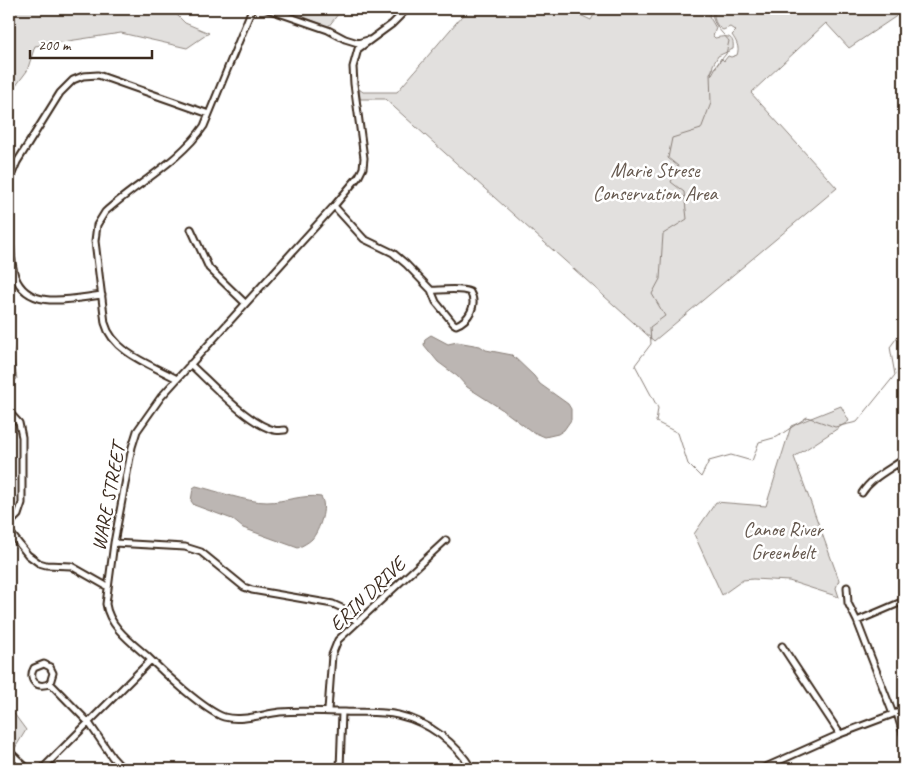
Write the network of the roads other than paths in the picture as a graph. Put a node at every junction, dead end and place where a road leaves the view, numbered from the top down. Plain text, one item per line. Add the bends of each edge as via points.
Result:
1 (252, 9) edge
2 (267, 9) edge
3 (407, 9) edge
4 (345, 39) junction
5 (370, 40) junction
6 (358, 49) junction
7 (208, 114) junction
8 (9, 178) edge
9 (334, 206) junction
10 (9, 226) edge
11 (191, 229) dead end
12 (431, 290) junction
13 (102, 295) junction
14 (245, 303) junction
15 (190, 364) junction
16 (176, 380) junction
17 (9, 412) edge
18 (285, 430) dead end
19 (902, 461) edge
20 (904, 476) edge
21 (862, 493) dead end
22 (9, 524) edge
23 (9, 532) edge
24 (446, 540) dead end
25 (114, 543) junction
26 (108, 587) junction
27 (847, 588) dead end
28 (904, 601) edge
29 (857, 621) junction
30 (357, 622) junction
31 (782, 646) dead end
32 (151, 660) junction
33 (50, 683) junction
34 (328, 710) junction
35 (904, 710) edge
36 (342, 712) junction
37 (895, 714) junction
38 (89, 722) junction
39 (840, 734) junction
40 (904, 737) edge
41 (9, 751) edge
42 (28, 769) edge
43 (42, 769) edge
44 (123, 769) edge
45 (340, 769) edge
46 (472, 769) edge
47 (761, 769) edge

1 - 7 street
2 - 4 street
3 - 5 street
4 - 5 street via 358,43
4 - 6 street
5 - 6 street
6 - 9 street, WARE STREET via 353,75 363,168
7 - 8 street via 112,79 98,75 83,76 73,80 60,93
7 - 13 street via 200,132 186,147 108,209 100,220 95,241
9 - 12 street via 364,239 392,253
9 - 14 street, WARE STREET
10 - 13 street via 14,274 28,293 52,301
11 - 14 street via 209,268
12 - 12 street via 436,302 456,325 471,312 473,300 470,292
13 - 16 street via 105,324 111,338 126,352
14 - 15 street, WARE STREET
15 - 16 street, WARE STREET
15 - 18 street via 257,422 274,430
16 - 25 street, WARE STREET via 137,431
17 - 22 street via 19,423 22,437 22,503 18,515
19 - 20 street
19 - 21 street via 880,475
23 - 26 street via 35,561 71,566
24 - 30 street, ERIN DRIVE
25 - 26 street, WARE STREET
25 - 30 street via 194,548 244,587 333,604 344,609
26 - 32 street, WARE STREET via 107,614
27 - 29 street via 848,603
28 - 29 street
29 - 37 street
30 - 34 street, ERIN DRIVE via 338,640 333,650
31 - 39 street
32 - 34 street, WARE STREET via 204,705 225,718
32 - 38 street
33 - 33 street via 53,677 50,667 40,664 34,668 34,682 43,686
33 - 38 street
34 - 36 street, WARE STREET
35 - 37 street
36 - 45 street
36 - 46 street, WARE STREET via 411,719 451,742
37 - 39 street
37 - 40 street
38 - 43 street
38 - 44 street
39 - 47 street
41 - 42 street

